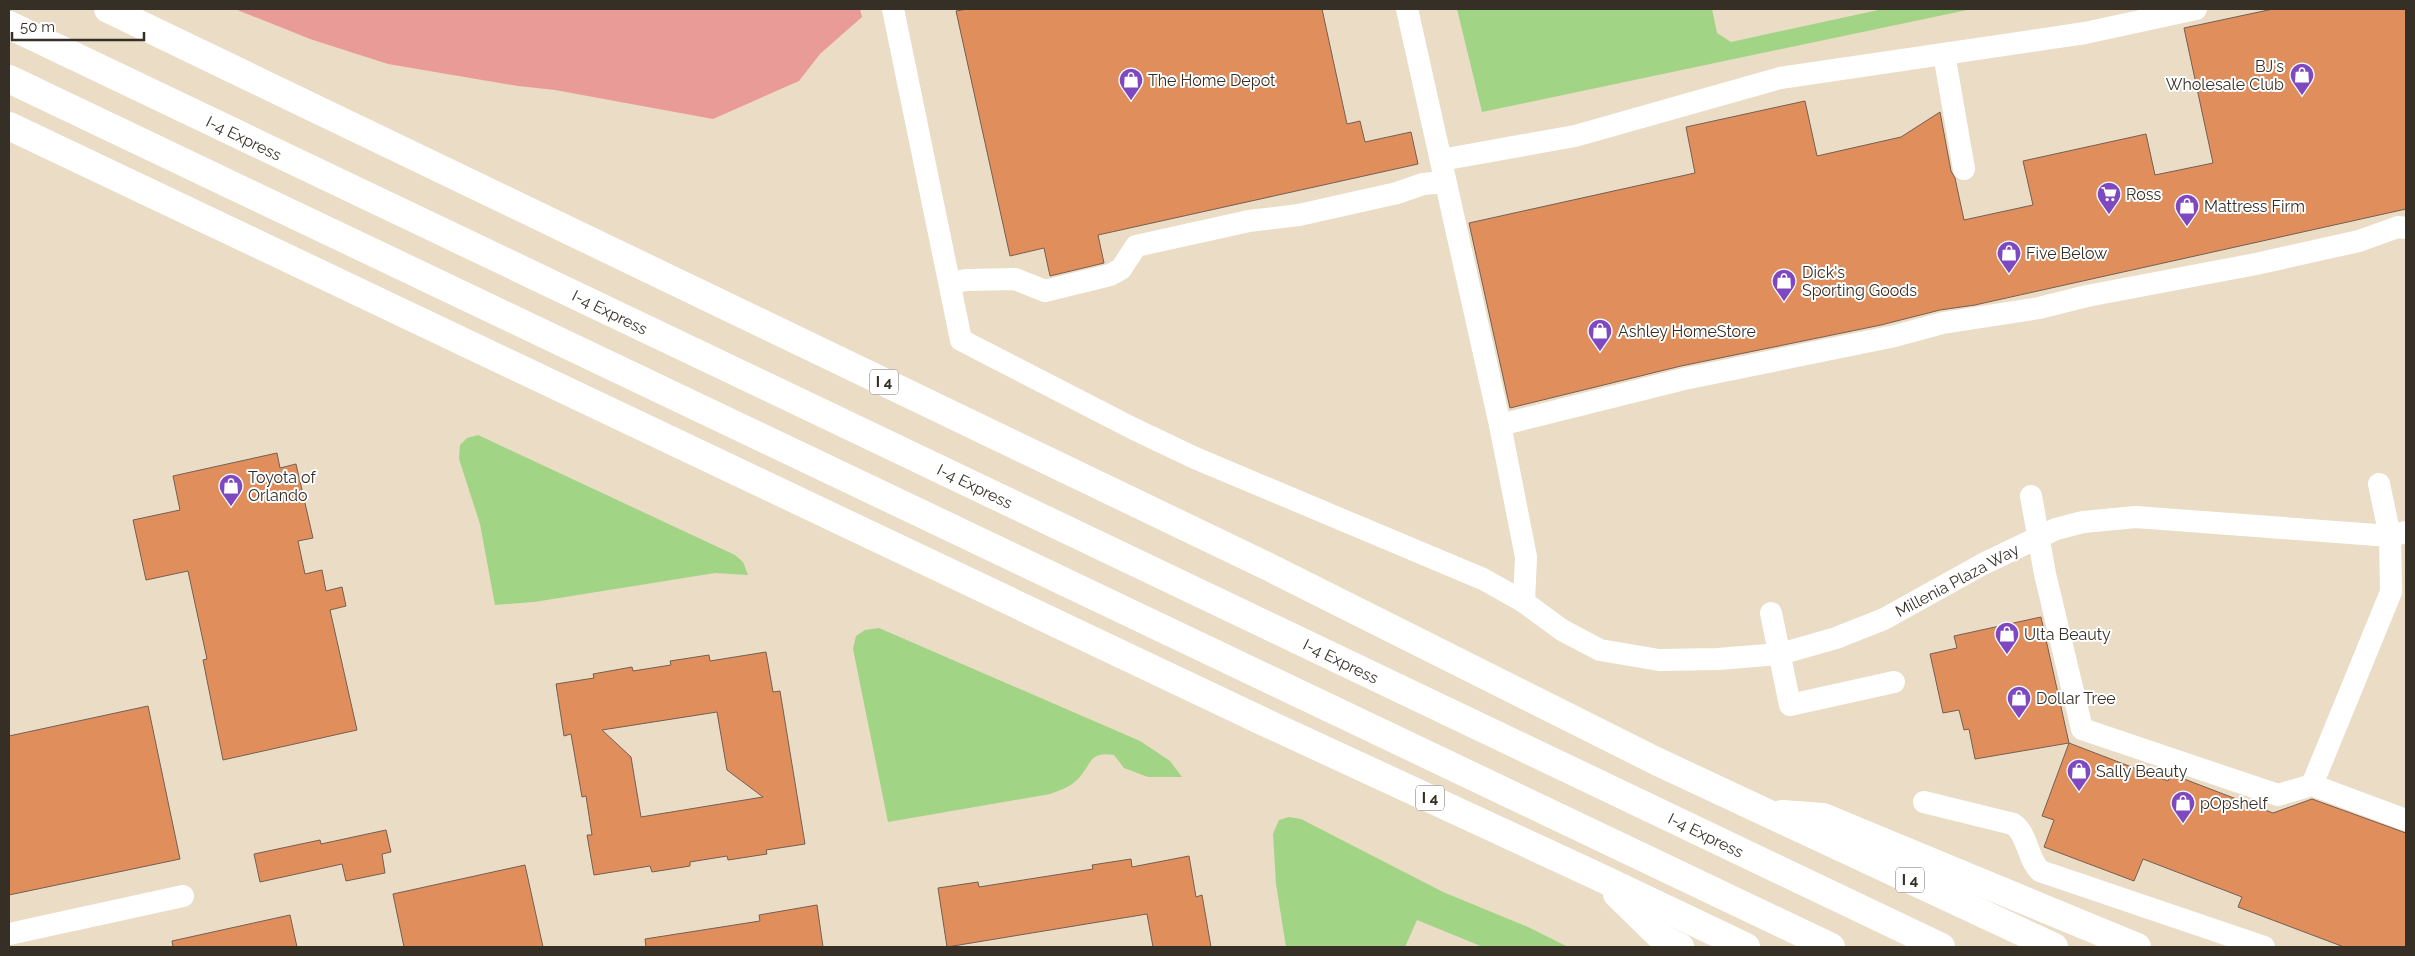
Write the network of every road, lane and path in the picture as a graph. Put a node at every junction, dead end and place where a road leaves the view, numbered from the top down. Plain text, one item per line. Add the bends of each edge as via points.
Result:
1 (108, 9) edge
2 (893, 9) edge
3 (1407, 9) edge
4 (2196, 9) edge
5 (9, 25) edge
6 (1944, 54) junction
7 (9, 80) edge
8 (9, 126) edge
9 (1964, 169) dead end
10 (1443, 171) junction
11 (2406, 228) edge
12 (950, 283) junction
13 (1500, 425) junction
14 (2379, 484) dead end
15 (2031, 496) dead end
16 (2398, 534) edge
17 (2039, 538) junction
18 (1524, 602) junction
19 (1770, 613) dead end
20 (1780, 654) junction
21 (1894, 682) dead end
22 (2312, 784) junction
23 (1924, 802) dead end
24 (1766, 813) junction
25 (2406, 820) edge
26 (1600, 877) junction
27 (183, 896) dead end
28 (9, 934) edge
29 (1680, 947) edge
30 (1746, 947) edge
31 (1831, 947) edge
32 (1941, 947) edge
33 (2054, 947) edge
34 (2137, 947) edge
35 (2264, 947) edge

1 - 24 highway, I 4 via 1266,566
2 - 12 street
3 - 10 street
4 - 6 street via 2085,33
5 - 32 highway, I-4 Express
6 - 9 street
6 - 10 street via 1780,78
7 - 31 highway
8 - 26 highway, I 4 via 1260,720
10 - 12 street via 1423,184 1397,193 1136,246 1121,269 1110,275 1045,291 1016,279
10 - 13 street
11 - 13 street via 2398,227 2359,241 2256,264 2039,308 1943,323 1895,336 1684,379
12 - 18 street, Millenia Plaza Way via 961,340 1195,458 1483,579
13 - 18 street via 1526,558
14 - 16 street
15 - 17 street
16 - 17 street, Millenia Plaza Way via 2136,517 2083,522 2056,529
16 - 22 street via 2391,592
17 - 20 street, Millenia Plaza Way via 1983,564 1884,619 1836,638
17 - 22 street via 2082,729 2278,795
18 - 20 street, Millenia Plaza Way via 1562,630 1600,650 1659,660
19 - 20 street
20 - 21 street via 1790,705
22 - 25 street
23 - 35 street via 2013,824 2019,828 2040,871
24 - 33 highway, I 4
24 - 34 highway via 1823,817
26 - 29 highway via 1662,938
26 - 30 highway, I 4
27 - 28 street

